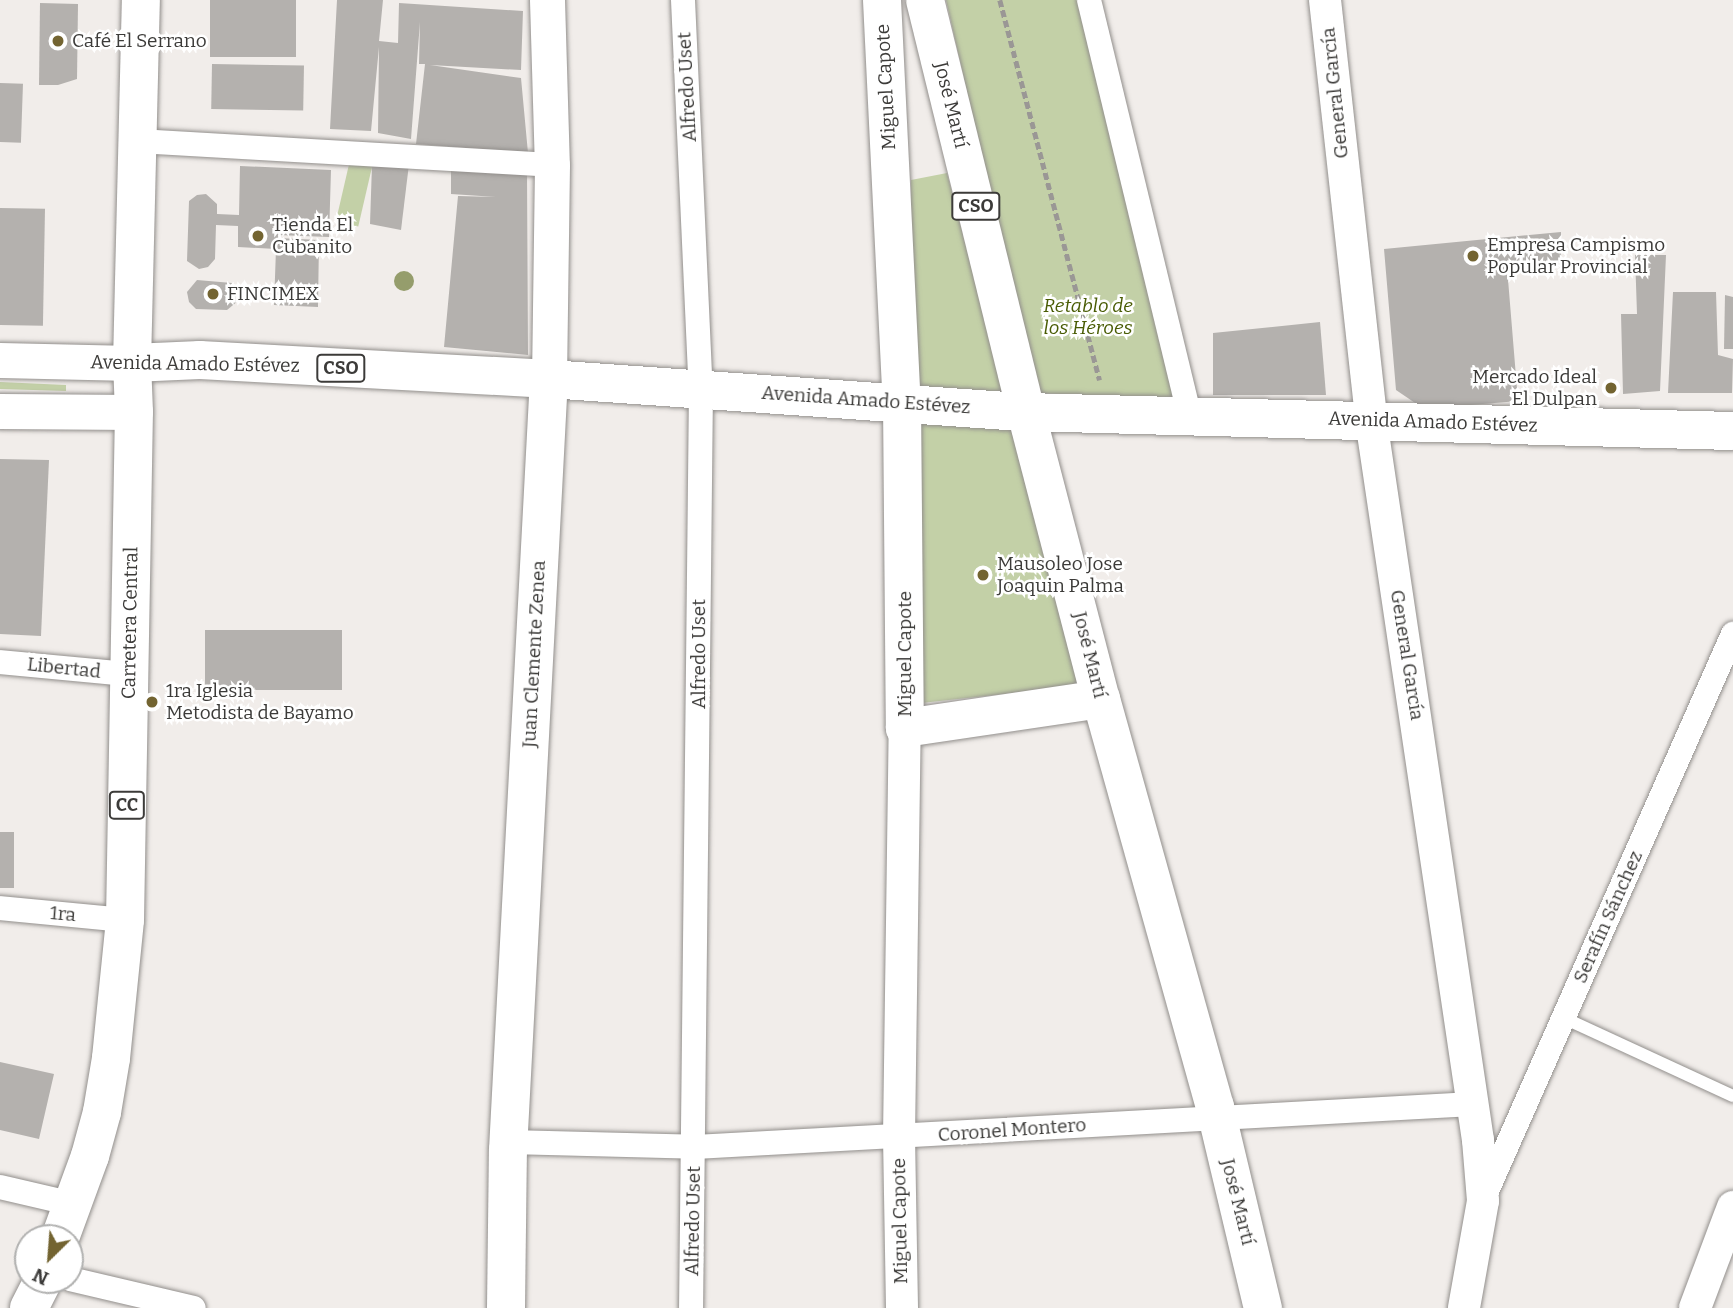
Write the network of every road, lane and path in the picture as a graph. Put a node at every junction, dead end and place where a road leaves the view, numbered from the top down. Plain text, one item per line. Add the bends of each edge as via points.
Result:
1 (141, 0) edge
2 (547, 0) edge
3 (683, 0) edge
4 (882, 0) edge
5 (925, 0) edge
6 (1000, 0) edge
7 (1089, 0) edge
8 (1325, 0) edge
9 (137, 141) junction
10 (552, 165) junction
11 (0, 360) edge
12 (200, 360) junction
13 (132, 363) junction
14 (549, 379) junction
15 (701, 389) junction
16 (902, 402) junction
17 (0, 411) edge
18 (134, 412) junction
19 (1026, 412) junction
20 (1110, 414) junction
21 (1190, 417) junction
22 (1371, 420) junction
23 (1733, 431) edge
24 (1733, 634) edge
25 (0, 662) edge
26 (128, 674) junction
27 (1101, 699) junction
28 (905, 728) junction
29 (0, 908) edge
30 (125, 920) junction
31 (1564, 1018) junction
32 (1733, 1097) edge
33 (1473, 1104) junction
34 (1217, 1116) junction
35 (899, 1137) junction
36 (509, 1142) junction
37 (695, 1147) junction
38 (0, 1187) edge
39 (1483, 1201) junction
40 (1733, 1207) edge
41 (66, 1221) edge
42 (84, 1282) edge
43 (194, 1308) edge
44 (506, 1308) edge
45 (691, 1308) edge
46 (902, 1308) edge
47 (1263, 1308) edge
48 (1464, 1308) edge
49 (1695, 1308) edge

1 - 9 main road, Carretera Central / CC
2 - 10 main road, Juan Clemente Zenea
3 - 15 street, Alfredo Uset
4 - 16 main road, Miguel Capote
5 - 19 main road, José Martí / CSO
6 - 20 path
7 - 21 street
8 - 22 street, General García
9 - 10 street
9 - 13 main road, Carretera Central / CC
10 - 14 main road, Juan Clemente Zenea
11 - 13 main road, Avenida Amado Estévez
12 - 13 main road, Avenida Amado Estévez / CSO
12 - 14 main road, Avenida Amado Estévez / CSO
12 - 18 main road via 148,387
13 - 18 main road, Carretera Central / CC
14 - 15 main road, Avenida Amado Estévez / CSO
14 - 36 main road, Juan Clemente Zenea
15 - 16 main road, Avenida Amado Estévez / CSO
15 - 37 street, Alfredo Uset
16 - 19 main road, Avenida Amado Estévez / CSO
16 - 28 main road, Miguel Capote
17 - 18 main road
18 - 26 main road, Carretera Central / CC
19 - 20 main road, Avenida Amado Estévez / CSO
19 - 27 main road, José Martí
20 - 21 main road, Avenida Amado Estévez / CSO
21 - 22 main road, Avenida Amado Estévez / CSO
22 - 23 main road, Avenida Amado Estévez / CSO
22 - 33 street, General García
24 - 31 street, Serafín Sánchez
25 - 26 street, Libertad
26 - 30 main road, Carretera Central / CC
27 - 28 main road
27 - 34 main road, José Martí
28 - 35 street, Miguel Capote
29 - 30 street, 1ra
30 - 41 main road, Carretera Central / CC via 102,1112
31 - 32 lane
31 - 39 street, Serafín Sánchez
33 - 34 street, Coronel Montero
33 - 39 street, General García
34 - 35 street, Coronel Montero
34 - 47 main road, José Martí
35 - 37 street, Coronel Montero
35 - 46 street, Miguel Capote
36 - 37 street, Coronel Montero
36 - 44 main road, Juan Clemente Zenea
37 - 45 street, Alfredo Uset
38 - 41 street
39 - 48 street, General García
40 - 49 street
42 - 43 street

